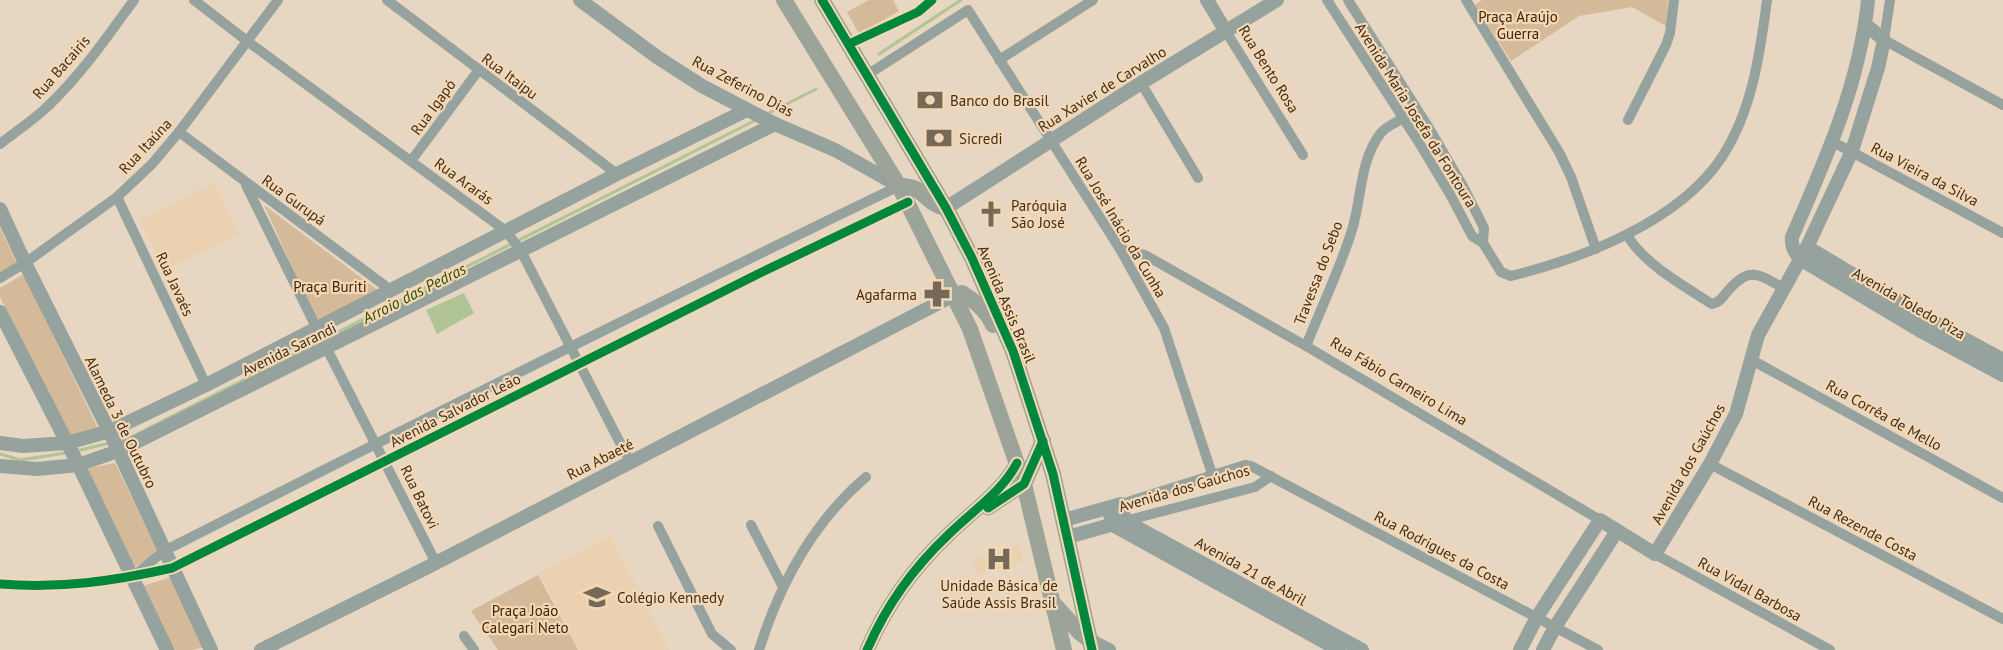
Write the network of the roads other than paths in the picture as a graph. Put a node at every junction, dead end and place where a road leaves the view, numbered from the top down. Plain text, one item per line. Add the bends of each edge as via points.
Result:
1 (134, 0) edge
2 (194, 0) edge
3 (278, 0) edge
4 (387, 0) edge
5 (580, 0) edge
6 (784, 0) edge
7 (822, 0) edge
8 (1093, 0) edge
9 (1207, 0) edge
10 (1276, 0) edge
11 (1327, 0) edge
12 (1348, 0) edge
13 (1466, 0) edge
14 (1674, 0) edge
15 (1767, 0) edge
16 (1868, 0) edge
17 (1890, 0) edge
18 (1866, 24) junction
19 (1225, 30) junction
20 (1884, 40) junction
21 (247, 41) junction
22 (999, 60) junction
23 (478, 70) junction
24 (867, 75) junction
25 (1141, 83) junction
26 (2003, 105) edge
27 (751, 112) junction
28 (1402, 119) junction
29 (1628, 120) dead end
30 (772, 122) junction
31 (179, 132) junction
32 (1432, 133) junction
33 (1050, 141) junction
34 (1418, 141) junction
35 (1833, 142) junction
36 (0, 144) edge
37 (1852, 152) junction
38 (1303, 155) dead end
39 (411, 161) junction
40 (617, 174) junction
41 (1198, 178) dead end
42 (244, 182) junction
43 (899, 186) junction
44 (1464, 188) junction
45 (1451, 196) junction
46 (117, 197) junction
47 (908, 202) junction
48 (946, 208) junction
49 (0, 209) edge
50 (2003, 232) edge
51 (1628, 236) junction
52 (513, 241) junction
53 (1483, 243) junction
54 (1120, 249) junction
55 (1596, 249) junction
56 (1803, 253) junction
57 (750, 258) junction
58 (25, 263) junction
59 (758, 274) junction
60 (0, 278) edge
61 (1783, 288) junction
62 (392, 291) junction
63 (954, 295) junction
64 (0, 312) edge
65 (1922, 324) junction
66 (317, 328) junction
67 (570, 346) junction
68 (1306, 346) junction
69 (327, 349) junction
70 (1013, 351) junction
71 (1750, 359) junction
72 (2003, 360) edge
73 (579, 364) junction
74 (2003, 375) edge
75 (206, 385) junction
76 (1043, 441) junction
77 (114, 442) junction
78 (0, 443) edge
79 (376, 444) junction
80 (72, 454) junction
81 (386, 462) junction
82 (630, 462) junction
83 (1017, 463) junction
84 (1710, 464) junction
85 (0, 466) edge
86 (1271, 476) junction
87 (866, 477) dead end
88 (1213, 477) junction
89 (1024, 484) junction
90 (2003, 498) edge
91 (1115, 506) junction
92 (1064, 520) junction
93 (1600, 520) junction
94 (1119, 523) junction
95 (751, 525) dead end
96 (657, 526) dead end
97 (1617, 531) junction
98 (948, 534) junction
99 (1068, 537) junction
100 (164, 551) junction
101 (1655, 554) junction
102 (436, 562) junction
103 (172, 568) junction
104 (132, 577) junction
105 (0, 584) edge
106 (783, 587) junction
107 (1053, 603) junction
108 (1288, 616) junction
109 (1537, 617) junction
110 (2003, 619) edge
111 (1555, 627) junction
112 (464, 636) dead end
113 (1092, 645) edge
114 (1358, 649) edge
115 (167, 650) edge
116 (211, 650) edge
117 (261, 650) edge
118 (474, 650) edge
119 (731, 650) edge
120 (759, 650) edge
121 (867, 650) edge
122 (1064, 650) edge
123 (1109, 650) edge
124 (1339, 650) edge
125 (1520, 650) edge
126 (1543, 650) edge
127 (1598, 650) edge
128 (1830, 650) edge

1 - 36 street, Rua Bacairis via 69,85 47,108
2 - 21 street, Rua Ararás
3 - 21 street, Rua Itaúna
4 - 23 street, Rua Itaipu
5 - 27 street, Rua Zeferino Dias via 675,69
6 - 43 main road
7 - 24 main road, Avenida Assis Brasil
8 - 22 street
9 - 19 street, Rua Bento Rosa
10 - 19 street, Rua Xavier de Carvalho
11 - 28 street, Avenida Maria Josefa da Fontoura
12 - 32 street, Avenida Maria Josefa da Fontoura
13 - 55 street via 1559,152
14 - 29 street via 1666,45
15 - 51 street via 1754,78 1723,156 1696,187
16 - 18 street
17 - 20 street, Avenida dos Gaúchos
18 - 20 street
18 - 35 street
19 - 25 street, Rua Xavier de Carvalho
19 - 38 street, Rua Bento Rosa
20 - 26 street
20 - 37 street, Avenida dos Gaúchos
21 - 31 street, Rua Itaúna
21 - 39 street, Rua Ararás
22 - 24 street, Rua José Inácio da Cunha via 968,10
22 - 33 street, Rua José Inácio da Cunha
23 - 39 street, Rua Igapó
23 - 40 street, Rua Itaipu
24 - 48 main road, Avenida Assis Brasil
25 - 33 street, Rua Xavier de Carvalho
25 - 41 street
27 - 30 street, Rua Zeferino Dias
27 - 40 street, Avenida Sarandi
28 - 34 street, Avenida Maria Josefa da Fontoura
28 - 68 street, Travessa do Sebo via 1380,134 1368,159 1351,232
30 - 43 street, Rua Zeferino Dias via 835,150
30 - 52 street, Avenida Sarandi
31 - 42 street, Rua Gurupá
31 - 46 street, Rua Itaúna
32 - 34 street
32 - 44 street, Avenida Maria Josefa da Fontoura
33 - 48 street, Rua Xavier de Carvalho
33 - 54 street, Rua José Inácio da Cunha
34 - 45 street, Avenida Maria Josefa da Fontoura
35 - 37 street, Rua Vieira da Silva
35 - 56 street via 1792,237 1791,244
37 - 50 street, Rua Vieira da Silva
37 - 56 street, Avenida dos Gaúchos
39 - 52 street, Rua Ararás
40 - 52 street, Avenida Sarandi
42 - 62 street, Rua Gurupá
42 - 66 street
43 - 47 main road
43 - 48 main road via 912,186 929,201
43 - 57 street, Avenida Salvador Leão
44 - 45 street
44 - 53 street, Avenida Maria Josefa da Fontoura via 1484,228
45 - 53 street, Avenida Maria Josefa da Fontoura via 1472,236
46 - 58 street, Rua Itaúna
46 - 75 street, Rua Javaés
47 - 59 street, Avenida Salvador Leão
47 - 63 main road
48 - 70 main road, Avenida Assis Brasil
49 - 58 street, Alameda 3 de Outubro
51 - 55 street
51 - 61 street via 1649,261 1712,304 1719,302 1747,274
52 - 62 street, Avenida Sarandi
52 - 67 street, Rua Ararás
52 - 69 street, Avenida Sarandi
53 - 55 street, Avenida Maria Josefa da Fontoura via 1506,275
54 - 68 street, Rua Fábio Carneiro Lima via 1145,255
54 - 88 street, Rua José Inácio da Cunha via 1164,328
56 - 61 street, Avenida dos Gaúchos
56 - 65 street, Avenida Toledo Piza
57 - 59 street
57 - 67 street, Avenida Salvador Leão
58 - 60 street, Rua Itaúna
58 - 77 street, Alameda 3 de Outubro
59 - 73 street, Avenida Salvador Leão
61 - 71 street, Avenida dos Gaúchos via 1758,334
62 - 66 street, Avenida Sarandi
63 - 70 main road via 962,293 987,312 1000,340
63 - 82 street, Rua Abaeté
63 - 83 main road via 970,329
64 - 80 street
65 - 72 street, Avenida Toledo Piza
65 - 74 street, Avenida Toledo Piza
66 - 75 street, Avenida Sarandi
67 - 73 street, Rua Ararás
67 - 79 street, Avenida Salvador Leão
68 - 93 street, Rua Fábio Carneiro Lima
69 - 77 street, Avenida Sarandi
69 - 79 street, Rua Batovi
70 - 76 main road, Avenida Assis Brasil
71 - 84 street, Avenida dos Gaúchos via 1736,414
71 - 90 street, Rua Corrêa de Mello
73 - 81 street, Avenida Salvador Leão
73 - 82 street, Rua Ararás
75 - 77 street, Avenida Sarandi
76 - 89 main road
76 - 92 main road, Avenida Assis Brasil
77 - 80 street, Avenida Sarandi
77 - 80 street, Avenida Sarandi
77 - 100 street, Alameda 3 de Outubro
78 - 80 street, Avenida Sarandi
79 - 81 street, Rua Batovi
79 - 100 street, Avenida Salvador Leão
80 - 85 street, Avenida Sarandi via 37,469
80 - 104 street
81 - 102 street, Rua Batovi
81 - 103 street, Avenida Salvador Leão
82 - 102 street, Rua Abaeté
83 - 89 main road
83 - 98 main road via 1006,481
84 - 101 street, Avenida dos Gaúchos
84 - 110 street, Rua Rezende Costa
86 - 88 street, Avenida dos Gaúchos via 1245,465
86 - 94 street, Avenida dos Gaúchos via 1255,487
86 - 109 street, Rua Rodrigues da Costa
87 - 106 street via 823,521
88 - 91 street, Avenida dos Gaúchos
89 - 98 main road
89 - 107 main road
91 - 92 street, Avenida dos Gaúchos
91 - 94 street
92 - 99 main road, Avenida Assis Brasil
93 - 97 street, Rua Fábio Carneiro Lima
93 - 109 street
94 - 99 street, Avenida dos Gaúchos
94 - 108 street, Avenida 21 de Abril
95 - 106 street
96 - 119 street via 712,634
97 - 101 street, Rua Fábio Carneiro Lima
97 - 111 street
98 - 121 main road via 896,594
99 - 113 main road, Avenida Assis Brasil
100 - 103 street, Alameda 3 de Outubro
100 - 104 street, Avenida Salvador Leão
101 - 128 street, Rua Vidal Barbosa
102 - 117 street, Rua Abaeté
103 - 104 street, Avenida Salvador Leão
103 - 116 street, Alameda 3 de Outubro
104 - 105 street, Avenida Salvador Leão via 72,585
104 - 115 street
106 - 120 street
107 - 113 main road
107 - 122 main road
108 - 114 street, Avenida 21 de Abril
108 - 124 street, Avenida 21 de Abril
109 - 111 street, Rua Rodrigues da Costa
109 - 125 street
111 - 126 street
111 - 127 street, Rua Rodrigues da Costa
112 - 118 street
113 - 123 street

